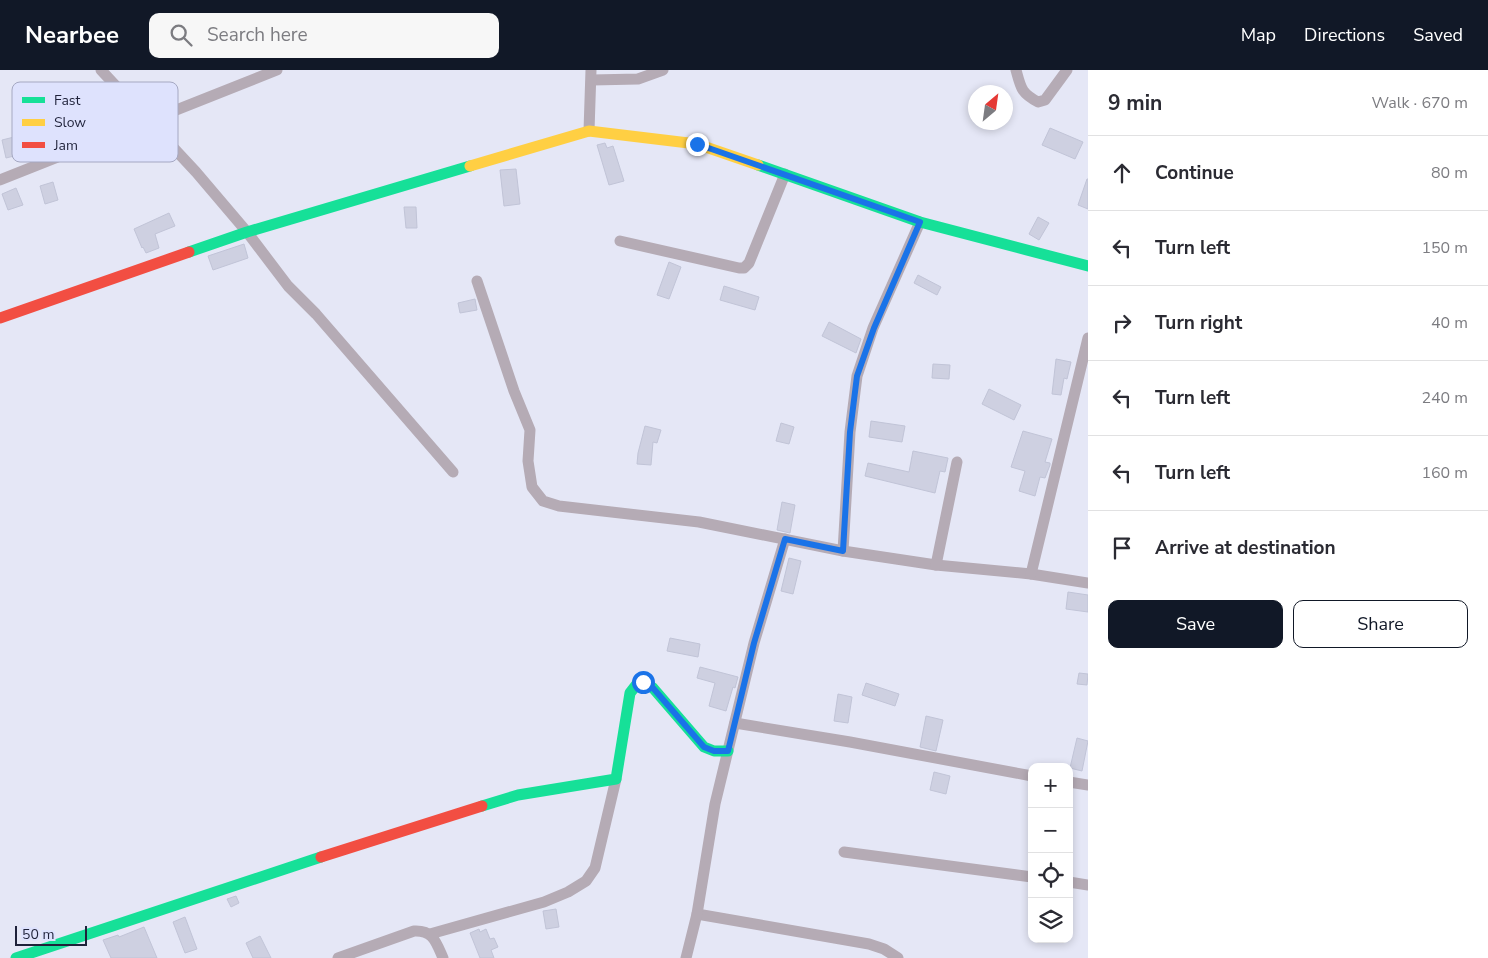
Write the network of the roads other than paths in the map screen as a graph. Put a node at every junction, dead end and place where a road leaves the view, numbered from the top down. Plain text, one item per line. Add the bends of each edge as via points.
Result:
1 (101, 70) edge
2 (278, 70) edge
3 (663, 70) edge
4 (1016, 70) edge
5 (1067, 70) edge
6 (591, 75) edge
7 (112, 82) edge
8 (178, 110) edge
9 (589, 131) junction
10 (178, 153) edge
11 (46, 162) edge
12 (785, 174) junction
13 (0, 180) edge
14 (920, 222) junction
15 (247, 232) junction
16 (620, 241) dead end
17 (1088, 266) edge
18 (477, 281) dead end
19 (0, 318) edge
20 (1088, 338) edge
21 (957, 462) dead end
22 (453, 472) dead end
23 (785, 539) junction
24 (843, 551) junction
25 (936, 565) junction
26 (1032, 574) junction
27 (1088, 583) edge
28 (735, 723) junction
29 (728, 751) junction
30 (1028, 775) edge
31 (616, 779) junction
32 (1073, 783) edge
33 (1088, 785) edge
34 (844, 852) dead end
35 (1028, 876) edge
36 (1073, 883) edge
37 (1088, 885) edge
38 (697, 914) junction
39 (430, 934) junction
40 (16, 958) edge
41 (338, 958) edge
42 (442, 958) edge
43 (686, 958) edge
44 (898, 958) edge

1 - 7 street
2 - 8 street
3 - 6 street via 638,79
4 - 5 street via 1022,90 1038,102 1045,100
6 - 9 street
9 - 12 street via 697,144
9 - 15 street
10 - 15 street
11 - 13 street
12 - 14 street
12 - 16 street via 749,264 744,268
14 - 17 street
14 - 24 street via 857,376 850,432
15 - 19 street
15 - 22 street via 288,286
18 - 23 street via 530,430 528,461 532,487 543,501 559,506 699,522
20 - 26 street
21 - 25 street
23 - 24 street
23 - 28 street via 754,643
24 - 25 street
25 - 26 street
26 - 27 street
28 - 29 street
28 - 30 street
29 - 31 street via 704,747 653,688 643,682 630,693
29 - 38 street via 714,804
31 - 39 street via 595,868 586,880 544,902
31 - 40 street via 518,795
32 - 33 street
34 - 35 street
36 - 37 street
38 - 43 street
38 - 44 street via 869,944 884,948
39 - 41 street via 414,931
39 - 42 street

